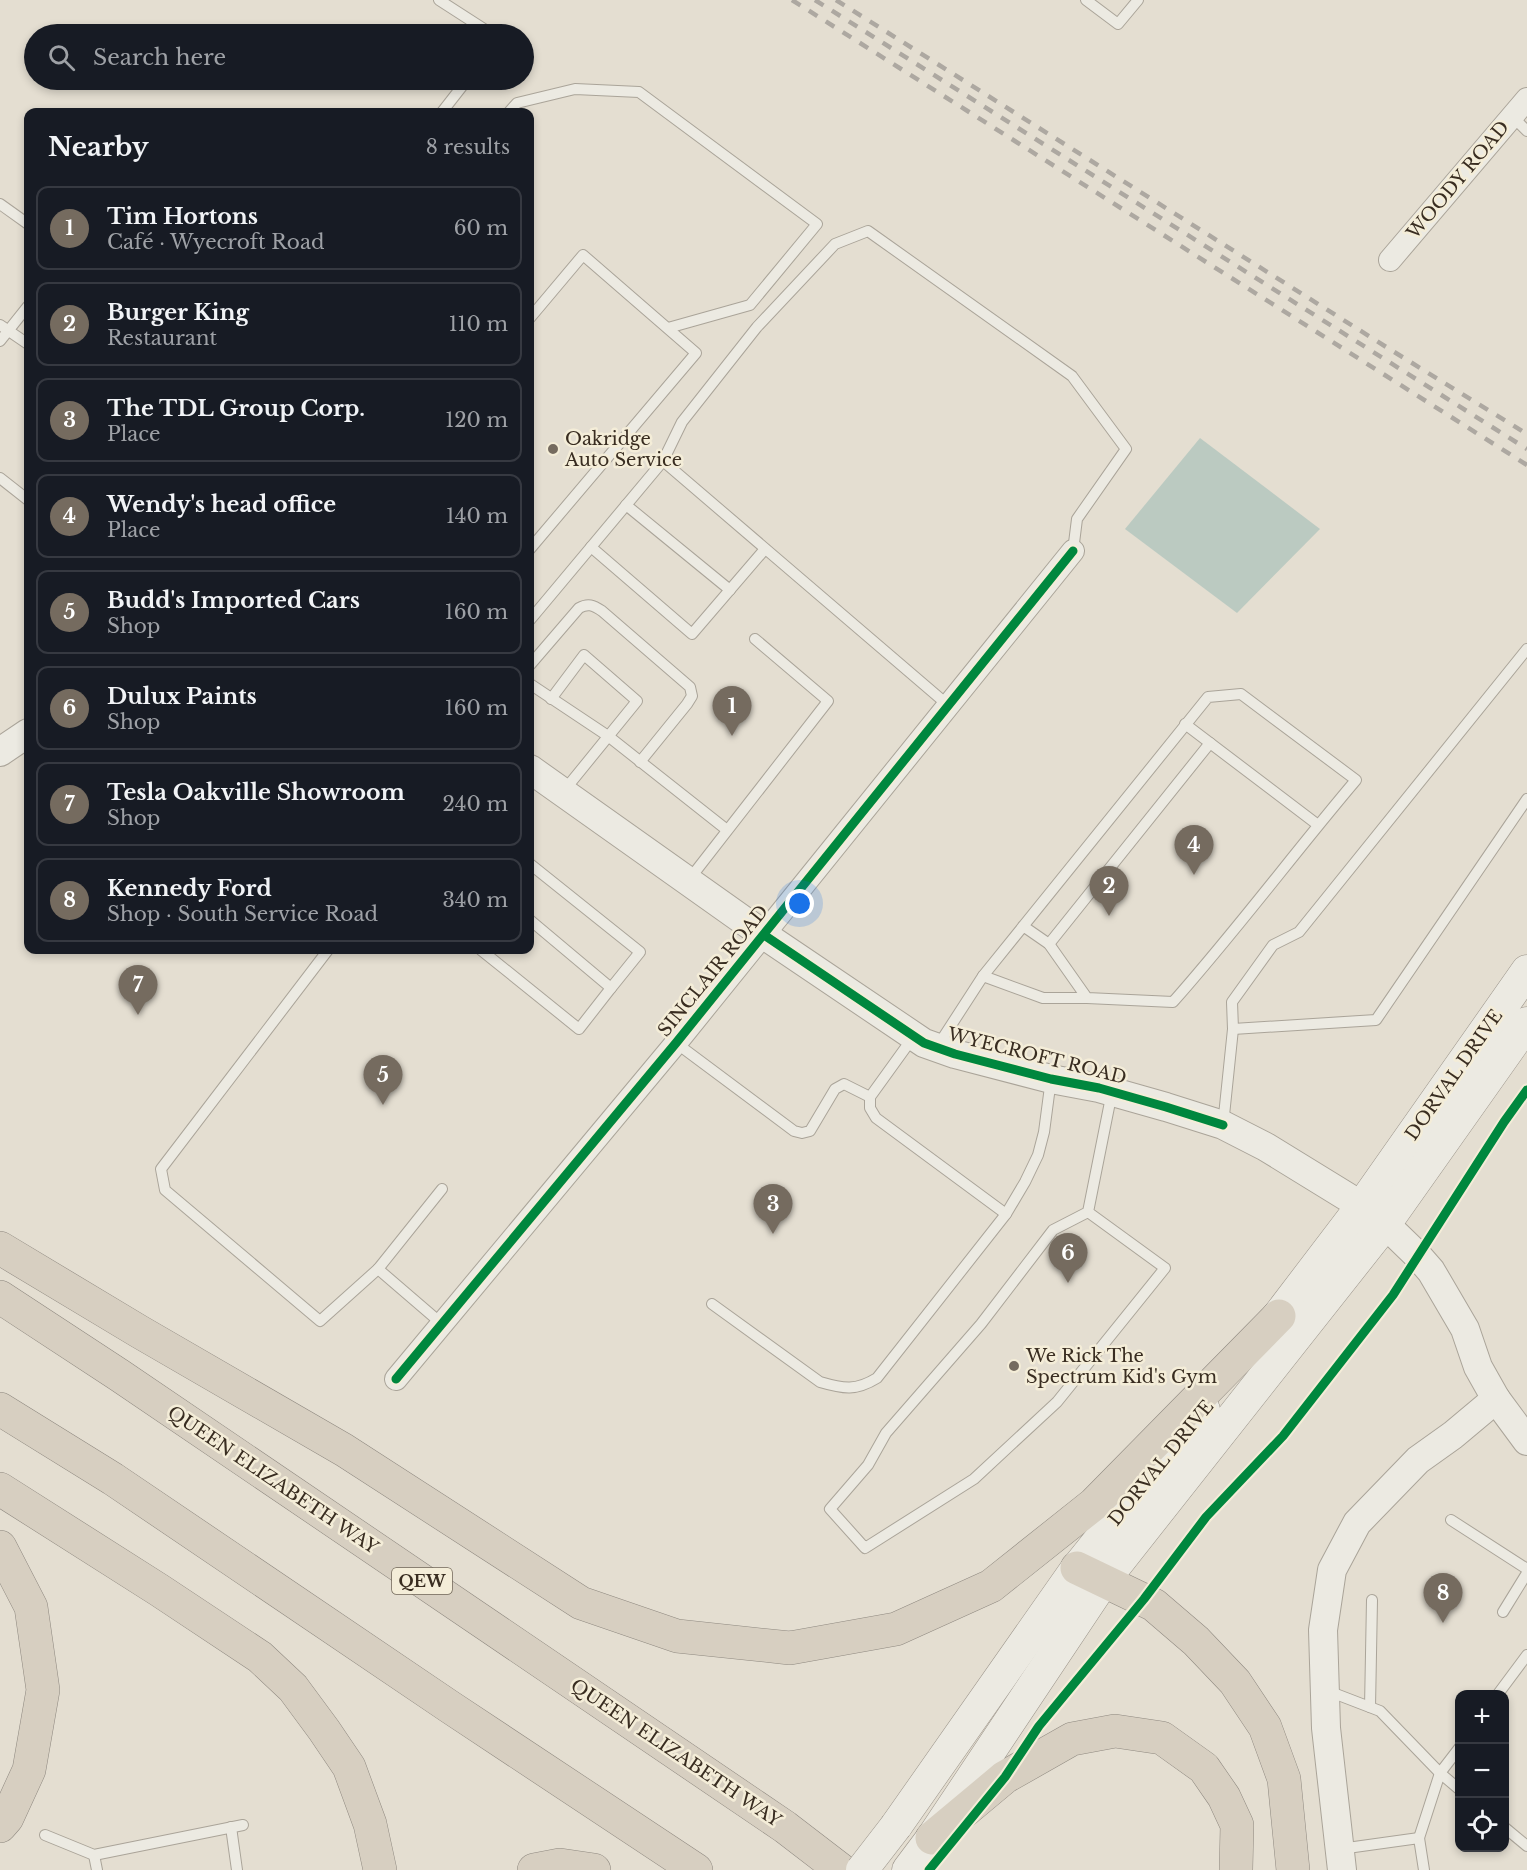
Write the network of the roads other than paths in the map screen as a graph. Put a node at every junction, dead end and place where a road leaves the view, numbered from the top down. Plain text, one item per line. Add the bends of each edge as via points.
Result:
1 (439, 0) edge
2 (1086, 0) edge
3 (1138, 0) edge
4 (476, 24) edge
5 (459, 90) edge
6 (1527, 99) edge
7 (445, 108) edge
8 (513, 108) edge
9 (1520, 123) edge
10 (0, 204) edge
11 (24, 221) edge
12 (1390, 260) dead end
13 (24, 310) edge
14 (534, 313) edge
15 (4, 328) edge
16 (668, 328) junction
17 (0, 341) edge
18 (24, 341) edge
19 (663, 460) junction
20 (0, 478) edge
21 (24, 497) edge
22 (626, 505) junction
23 (534, 544) edge
24 (591, 547) junction
25 (765, 549) junction
26 (1073, 551) joint
27 (730, 590) junction
28 (534, 615) edge
29 (755, 639) dead end
30 (1527, 649) edge
31 (534, 660) edge
32 (534, 687) edge
33 (551, 699) junction
34 (949, 705) junction
35 (1185, 724) junction
36 (24, 735) edge
37 (608, 736) junction
38 (1210, 743) junction
39 (0, 752) edge
40 (640, 762) junction
41 (534, 772) edge
42 (563, 793) junction
43 (1527, 799) edge
44 (1318, 825) junction
45 (727, 830) junction
46 (534, 867) edge
47 (687, 881) junction
48 (534, 923) edge
49 (1023, 926) junction
50 (764, 935) junction
51 (1049, 944) junction
52 (325, 954) edge
53 (486, 954) edge
54 (1527, 971) edge
55 (983, 976) junction
56 (611, 987) junction
57 (1087, 998) junction
58 (1527, 1023) edge
59 (1233, 1029) junction
60 (926, 1042) junction
61 (676, 1043) junction
62 (1051, 1079) junction
63 (1112, 1092) junction
64 (870, 1097) junction
65 (1223, 1125) junction
66 (442, 1189) dead end
67 (1088, 1212) junction
68 (1006, 1214) junction
69 (1373, 1215) junction
70 (0, 1248) edge
71 (378, 1269) junction
72 (0, 1297) edge
73 (712, 1304) dead end
74 (1280, 1316) junction
75 (442, 1324) junction
76 (396, 1379) dead end
77 (1496, 1399) junction
78 (0, 1409) edge
79 (1527, 1441) edge
80 (0, 1489) edge
81 (1451, 1520) dead end
82 (0, 1547) edge
83 (1527, 1571) edge
84 (1090, 1574) junction
85 (1372, 1600) dead end
86 (1503, 1612) dead end
87 (1527, 1655) edge
88 (1324, 1690) junction
89 (1502, 1690) edge
90 (1370, 1707) junction
91 (1455, 1754) edge
92 (1440, 1773) junction
93 (1455, 1786) edge
94 (243, 1825) dead end
95 (0, 1826) edge
96 (231, 1827) junction
97 (785, 1827) junction
98 (1509, 1831) edge
99 (45, 1835) dead end
100 (1419, 1838) junction
101 (1527, 1846) edge
102 (922, 1852) edge
103 (94, 1855) junction
104 (1341, 1860) edge
105 (97, 1870) edge
106 (237, 1870) edge
107 (380, 1870) edge
108 (534, 1870) edge
109 (594, 1870) edge
110 (696, 1870) edge
111 (842, 1870) edge
112 (862, 1870) edge
113 (879, 1870) edge
114 (1236, 1870) edge
115 (1293, 1870) edge
116 (1424, 1870) edge

1 - 4 lane
2 - 3 lane via 1118,24
5 - 7 lane
6 - 9 street, WOODY ROAD
8 - 16 lane via 517,103 575,89 639,92 817,224 750,305
9 - 12 street, WOODY ROAD
10 - 11 lane
13 - 15 lane
14 - 16 lane via 583,255
15 - 17 lane
15 - 18 lane
16 - 23 lane via 696,353
19 - 22 lane
19 - 25 lane
19 - 26 lane via 682,423 757,327 835,244 868,231 1072,376 1126,449 1077,519
20 - 21 lane
22 - 24 lane
22 - 27 lane
24 - 27 lane via 693,633
24 - 28 lane
25 - 27 lane
25 - 34 lane
26 - 34 street, SINCLAIR ROAD
29 - 45 lane via 828,701
30 - 59 lane via 1299,932 1273,945 1232,1002
31 - 40 lane via 579,608 593,605 690,687 692,696 687,704
32 - 33 lane
33 - 37 lane
33 - 37 lane via 584,655 637,701
34 - 50 street, SINCLAIR ROAD
35 - 38 lane
35 - 44 lane via 1208,697 1241,694 1356,780
35 - 49 lane
36 - 39 street
37 - 40 lane
37 - 42 lane
38 - 44 lane
38 - 51 lane
40 - 45 lane
41 - 42 street, WYECROFT ROAD
42 - 47 street, WYECROFT ROAD
43 - 59 lane via 1376,1020
44 - 57 lane via 1173,1002
45 - 47 lane
46 - 56 lane via 640,952
47 - 50 street, WYECROFT ROAD
48 - 56 lane
49 - 51 lane
49 - 55 lane
50 - 60 street, WYECROFT ROAD
50 - 61 street, SINCLAIR ROAD
51 - 57 lane
52 - 71 lane via 161,1169 165,1190 320,1321
53 - 56 lane via 579,1029
54 - 69 main road, DORVAL DRIVE
55 - 57 lane via 1043,998
55 - 60 lane
58 - 69 main road, DORVAL DRIVE
59 - 65 lane
60 - 62 street, WYECROFT ROAD via 955,1054
60 - 64 lane
61 - 64 lane via 794,1131 810,1131 835,1089 844,1084
61 - 75 street, SINCLAIR ROAD
62 - 63 street, WYECROFT ROAD
62 - 68 lane via 1038,1155
63 - 65 street, WYECROFT ROAD
63 - 67 lane
64 - 68 lane via 870,1108 876,1118
65 - 69 street, WYECROFT ROAD via 1266,1147
66 - 71 lane
67 - 67 lane via 1165,1268 1057,1402 974,1479 865,1548 830,1509 868,1466 886,1433 981,1324 1053,1230
68 - 73 lane via 878,1378 864,1386 841,1388 820,1382
69 - 74 main road, DORVAL DRIVE
69 - 77 street, WYECROFT ROAD via 1431,1271 1466,1329 1478,1367
69 - 84 main road, DORVAL DRIVE
70 - 74 highway via 344,1450 581,1603 677,1636 790,1648 896,1629 991,1586 1094,1504
71 - 75 lane
72 - 97 highway, QUEEN ELIZABETH WAY / QEW
74 - 84 main road, DORVAL DRIVE
75 - 76 street, SINCLAIR ROAD
77 - 79 street, WYECROFT ROAD
77 - 88 street via 1418,1460 1357,1523 1332,1570 1323,1630
78 - 110 highway via 113,1479
80 - 107 highway via 260,1657 293,1688 348,1767 370,1824
81 - 83 lane
82 - 95 highway via 31,1607 43,1690 29,1770
83 - 86 lane
84 - 102 main road, DORVAL DRIVE
84 - 112 main road, DORVAL DRIVE, bridge
84 - 115 highway via 1154,1605 1235,1682 1265,1727 1284,1779
85 - 90 lane
87 - 89 lane
88 - 90 lane
88 - 104 street
90 - 92 lane via 1380,1711
91 - 92 lane
92 - 93 lane
92 - 100 lane
94 - 96 lane
96 - 103 lane
96 - 106 lane
97 - 111 highway, QUEEN ELIZABETH WAY / QEW
97 - 113 highway
98 - 101 lane
99 - 103 lane
100 - 104 lane
100 - 116 lane
102 - 114 highway via 1005,1777 1072,1739 1115,1731 1162,1738 1204,1768 1237,1825
103 - 105 lane
108 - 109 highway via 560,1865

